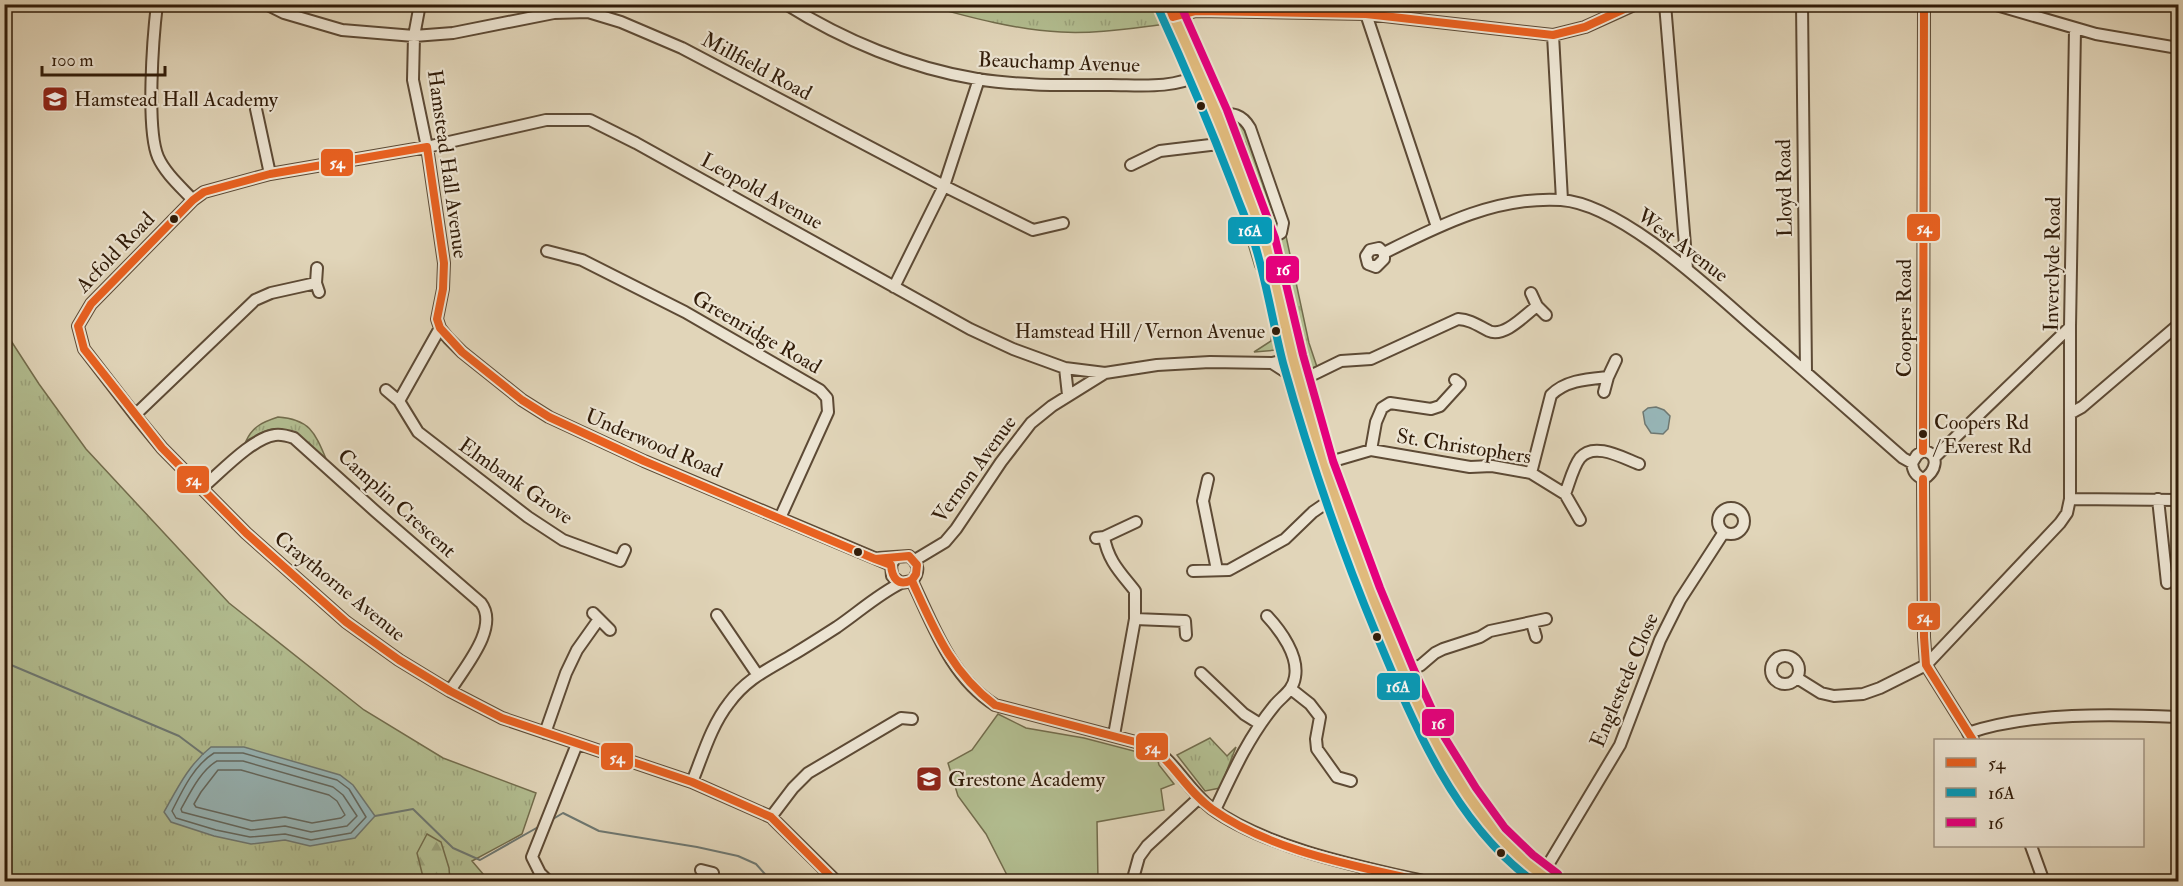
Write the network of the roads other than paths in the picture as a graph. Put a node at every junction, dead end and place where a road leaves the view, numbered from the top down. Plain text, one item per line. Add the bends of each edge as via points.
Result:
1 (157, 4) edge
2 (266, 4) edge
3 (420, 4) edge
4 (786, 4) edge
5 (1636, 4) edge
6 (1665, 4) edge
7 (1802, 4) edge
8 (1924, 4) edge
9 (1993, 4) edge
10 (287, 9) edge
11 (1171, 11) edge
12 (1366, 14) junction
13 (2075, 29) junction
14 (1553, 35) junction
15 (414, 36) junction
16 (2178, 48) edge
17 (1199, 75) junction
18 (979, 79) junction
19 (257, 108) dead end
20 (1217, 114) junction
21 (1227, 143) junction
22 (427, 147) junction
23 (1131, 165) dead end
24 (270, 174) junction
25 (944, 186) junction
26 (193, 200) junction
27 (1562, 200) junction
28 (1063, 223) dead end
29 (1437, 226) junction
30 (1265, 242) junction
31 (547, 251) dead end
32 (1384, 252) dead end
33 (317, 268) dead end
34 (1687, 269) junction
35 (894, 287) junction
36 (1531, 293) dead end
37 (1537, 306) junction
38 (1546, 315) dead end
39 (2178, 325) edge
40 (78, 326) joint
41 (2070, 327) junction
42 (440, 328) junction
43 (1293, 358) junction
44 (1616, 360) dead end
45 (1272, 363) junction
46 (1065, 368) junction
47 (1806, 372) junction
48 (1105, 373) junction
49 (1608, 376) junction
50 (1455, 380) dead end
51 (1300, 381) junction
52 (386, 390) dead end
53 (1604, 392) dead end
54 (1068, 395) junction
55 (399, 401) junction
56 (2072, 413) junction
57 (135, 415) junction
58 (1371, 450) junction
59 (1923, 451) junction
60 (1935, 457) junction
61 (1911, 463) junction
62 (1323, 464) junction
63 (1639, 464) dead end
64 (1531, 473) junction
65 (1208, 478) dead end
66 (1923, 479) junction
67 (202, 488) junction
68 (1565, 494) junction
69 (1335, 497) junction
70 (2070, 499) junction
71 (2158, 499) junction
72 (2178, 500) edge
73 (780, 518) junction
74 (1580, 520) dead end
75 (1136, 522) dead end
76 (1724, 532) dead end
77 (625, 550) dead end
78 (915, 561) junction
79 (892, 565) junction
80 (1217, 570) junction
81 (1193, 571) dead end
82 (906, 582) junction
83 (2167, 583) dead end
84 (882, 592) junction
85 (717, 615) dead end
86 (1267, 616) dead end
87 (1286, 617) dead end
88 (1546, 619) dead end
89 (1135, 620) junction
90 (1532, 623) junction
91 (1277, 626) junction
92 (610, 630) dead end
93 (1186, 635) dead end
94 (1536, 637) dead end
95 (1924, 638) junction
96 (1942, 647) junction
97 (1926, 665) junction
98 (757, 674) junction
99 (1404, 674) junction
100 (1797, 678) dead end
101 (1204, 679) dead end
102 (1291, 689) junction
103 (450, 691) junction
104 (2178, 717) edge
105 (912, 719) dead end
106 (1260, 724) junction
107 (545, 733) junction
108 (1114, 735) junction
109 (1971, 737) edge
110 (577, 744) junction
111 (1351, 781) dead end
112 (693, 782) junction
113 (1199, 798) junction
114 (1215, 810) junction
115 (771, 817) junction
116 (2031, 847) edge
117 (1367, 868) junction
118 (1547, 878) edge
119 (549, 882) edge
120 (837, 882) edge
121 (1132, 882) edge
122 (1363, 882) edge
123 (1427, 882) edge
124 (2044, 882) edge

1 - 26 street via 151,102 155,147 166,171
2 - 10 street, Millfield Road
3 - 15 street, Hamstead Hall Avenue
4 - 18 street, Beauchamp Avenue via 822,27 873,49
5 - 14 street via 1585,27
6 - 34 street
7 - 47 street, Lloyd Road
8 - 59 street, Coopers Road
9 - 13 street
10 - 15 street, Millfield Road via 342,30
11 - 12 street
11 - 17 main road
12 - 14 street
12 - 29 street
13 - 16 street
13 - 41 street, Inverclyde Road
14 - 27 street
15 - 22 street, Hamstead Hall Avenue via 413,80
15 - 25 street, Millfield Road via 453,33 554,13 588,12 682,48
17 - 18 street, Beauchamp Avenue via 1186,82 1164,85 1060,85
17 - 20 main road
18 - 25 street
19 - 24 street
20 - 21 main road
20 - 30 street via 1238,115 1250,129 1283,223 1281,233
21 - 23 street via 1160,151
21 - 30 main road
22 - 24 street, Acfold Road
22 - 35 street, Leopold Avenue via 546,120 590,120
22 - 42 street, Hamstead Hall Avenue via 444,263 437,319
24 - 26 street, Acfold Road via 204,192
25 - 28 street, Millfield Road via 1033,230
25 - 35 street
26 - 40 street, Acfold Road via 91,304
27 - 29 street, West Avenue via 1529,200 1488,207
27 - 34 street, West Avenue via 1593,209 1633,229
29 - 32 street, West Avenue
30 - 43 main road
31 - 73 street, Greenridge Road via 582,260 685,312 820,390 827,398 828,412
33 - 57 street via 318,287 271,293 255,300
34 - 47 street, West Avenue
35 - 46 street, Leopold Avenue via 991,339
36 - 37 street
37 - 38 street
37 - 51 street via 1503,332 1492,332 1471,320 1458,319 1371,360 1341,361
39 - 56 street
40 - 57 street, Craythorne Avenue via 84,349
41 - 56 street, Inverclyde Road
41 - 60 street
42 - 55 street
42 - 73 street, Underwood Road via 462,352 549,417
43 - 45 street, Vernon Avenue
43 - 51 main road
44 - 49 street
45 - 48 street, Vernon Avenue via 1157,365
45 - 51 street
46 - 48 street, Leopold Avenue
46 - 54 street
47 - 61 street, West Avenue
48 - 54 street, Vernon Avenue
49 - 53 street
49 - 64 street via 1567,384 1551,395
50 - 58 street via 1460,384 1440,406 1431,409 1389,403 1382,408
51 - 62 main road
52 - 55 street, Elmbank Grove
54 - 78 street, Vernon Avenue via 1031,423 951,536
55 - 77 street, Elmbank Grove via 418,432 528,517 563,540 620,561
56 - 70 street, Inverclyde Road
57 - 67 street, Craythorne Avenue
58 - 62 street, St. Christophers
58 - 64 street, St. Christophers
59 - 60 street
59 - 61 street
60 - 66 street via 1933,471
61 - 66 street via 1916,476
62 - 69 main road
63 - 68 street via 1590,451 1580,459
64 - 68 street, St. Christophers
65 - 80 street via 1203,501
66 - 95 street
67 - 103 street, Craythorne Avenue via 346,622
67 - 103 street, Camplin Crescent via 263,439 282,435 294,438 487,610 485,635
68 - 74 street, St. Christophers
69 - 80 street via 1285,539 1228,570
69 - 99 main road
70 - 71 street
70 - 96 street via 2060,523
71 - 72 street
71 - 83 street
73 - 79 street, Underwood Road
75 - 89 street via 1100,537 1117,570 1135,591
76 - 118 street, Englestede Close via 1680,600 1660,640 1620,745
78 - 79 street via 905,555
78 - 82 street via 918,572
79 - 82 street via 894,580
79 - 84 street
80 - 81 street
82 - 84 street
82 - 108 street via 958,673 983,697 995,705
84 - 98 street via 838,626
85 - 98 street
86 - 91 street
87 - 91 street
88 - 90 street
89 - 93 street via 1185,621
89 - 108 street
90 - 94 street
90 - 99 street via 1490,631 1443,649
91 - 102 street via 1295,662
92 - 107 street via 596,616 566,673
95 - 96 street
95 - 97 street
96 - 97 street
97 - 100 street via 1863,694 1821,693
97 - 109 street
98 - 112 street via 729,701 717,720
99 - 118 main road via 1436,743 1467,794 1497,835
101 - 106 street
102 - 106 street
102 - 111 street via 1320,717 1317,749 1337,777
103 - 107 street, Craythorne Avenue via 502,718
104 - 109 street via 2054,718 1990,726
105 - 115 street via 901,718 808,773
106 - 114 street
107 - 110 street, Craythorne Avenue
108 - 113 street via 1152,746 1162,753
110 - 112 street, Craythorne Avenue
110 - 119 street via 532,857
112 - 115 street, Craythorne Avenue
113 - 114 street
113 - 121 street via 1147,846 1139,857
114 - 117 street via 1277,842
115 - 120 street
116 - 124 street
117 - 122 street
117 - 123 street

